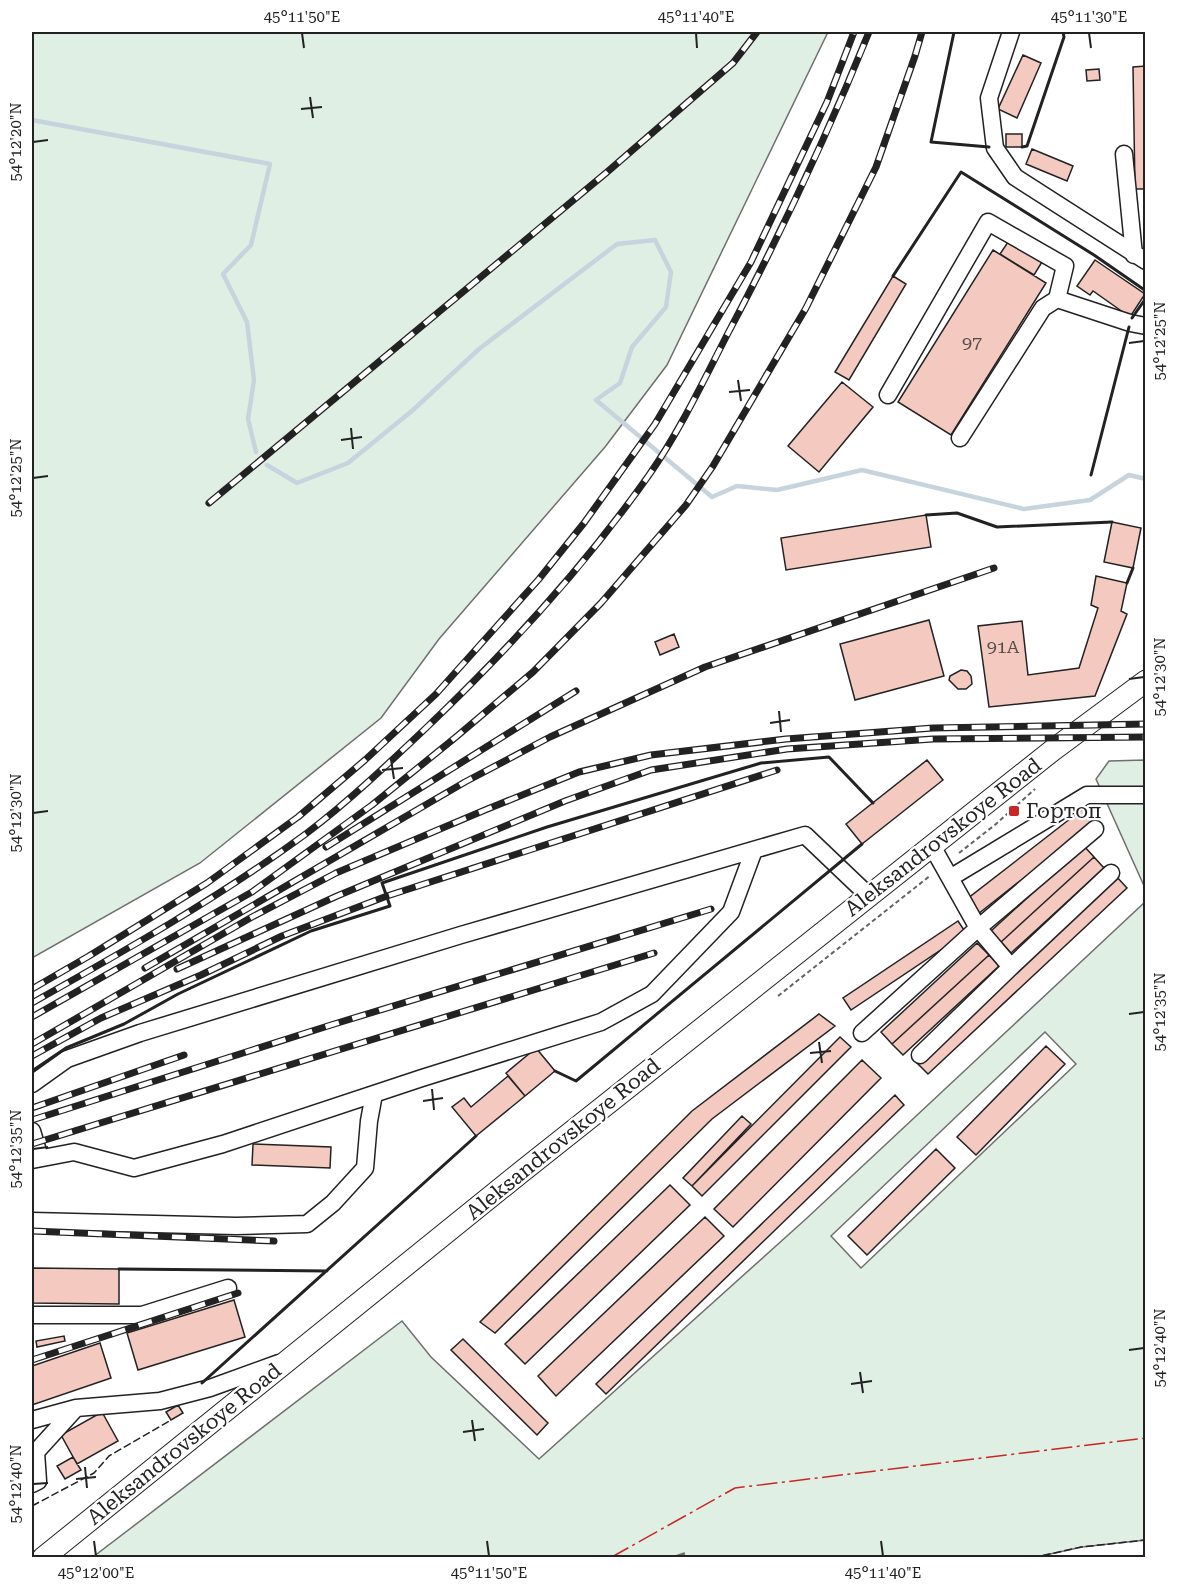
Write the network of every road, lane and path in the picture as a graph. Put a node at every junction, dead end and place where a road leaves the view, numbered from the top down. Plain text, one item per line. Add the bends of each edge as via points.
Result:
1 (1011, 32) edge
2 (1124, 154) dead end
3 (1140, 258) edge
4 (1057, 299) junction
5 (1146, 326) edge
6 (888, 395) dead end
7 (960, 438) dead end
8 (1146, 681) edge
9 (1146, 795) edge
10 (1095, 829) dead end
11 (932, 846) junction
12 (754, 850) junction
13 (947, 872) junction
14 (1111, 873) dead end
15 (870, 896) junction
16 (978, 928) junction
17 (1011, 967) junction
18 (778, 996) dead end
19 (862, 1033) dead end
20 (920, 1054) dead end
21 (32, 1084) edge
22 (374, 1094) junction
23 (32, 1131) edge
24 (36, 1159) edge
25 (32, 1221) edge
26 (228, 1288) dead end
27 (32, 1315) edge
28 (289, 1359) junction
29 (76, 1408) junction
30 (32, 1420) edge
31 (32, 1484) edge
32 (43, 1557) edge

1 - 3 lane via 990,98 994,148 1015,177
2 - 3 lane
4 - 5 lane
4 - 6 lane via 1065,266 988,222
4 - 7 lane via 1043,308
8 - 11 main road, Aleksandrovskoye Road
9 - 13 lane via 1087,795
10 - 16 lane
11 - 13 lane
11 - 15 main road, Aleksandrovskoye Road
12 - 15 lane via 805,835
12 - 21 lane via 140,1033 68,1059
12 - 22 lane via 731,912 652,994 601,1022
13 - 16 lane
13 - 18 path
14 - 17 lane
15 - 28 main road, Aleksandrovskoye Road
16 - 17 lane
16 - 19 lane
17 - 20 lane
22 - 24 lane via 134,1168 74,1152
22 - 25 lane via 365,1168 307,1224
23 - 24 lane
26 - 27 lane via 142,1315
28 - 29 lane via 210,1388 160,1401
28 - 32 main road, Aleksandrovskoye Road
29 - 30 lane
29 - 31 lane via 36,1452 38,1481

